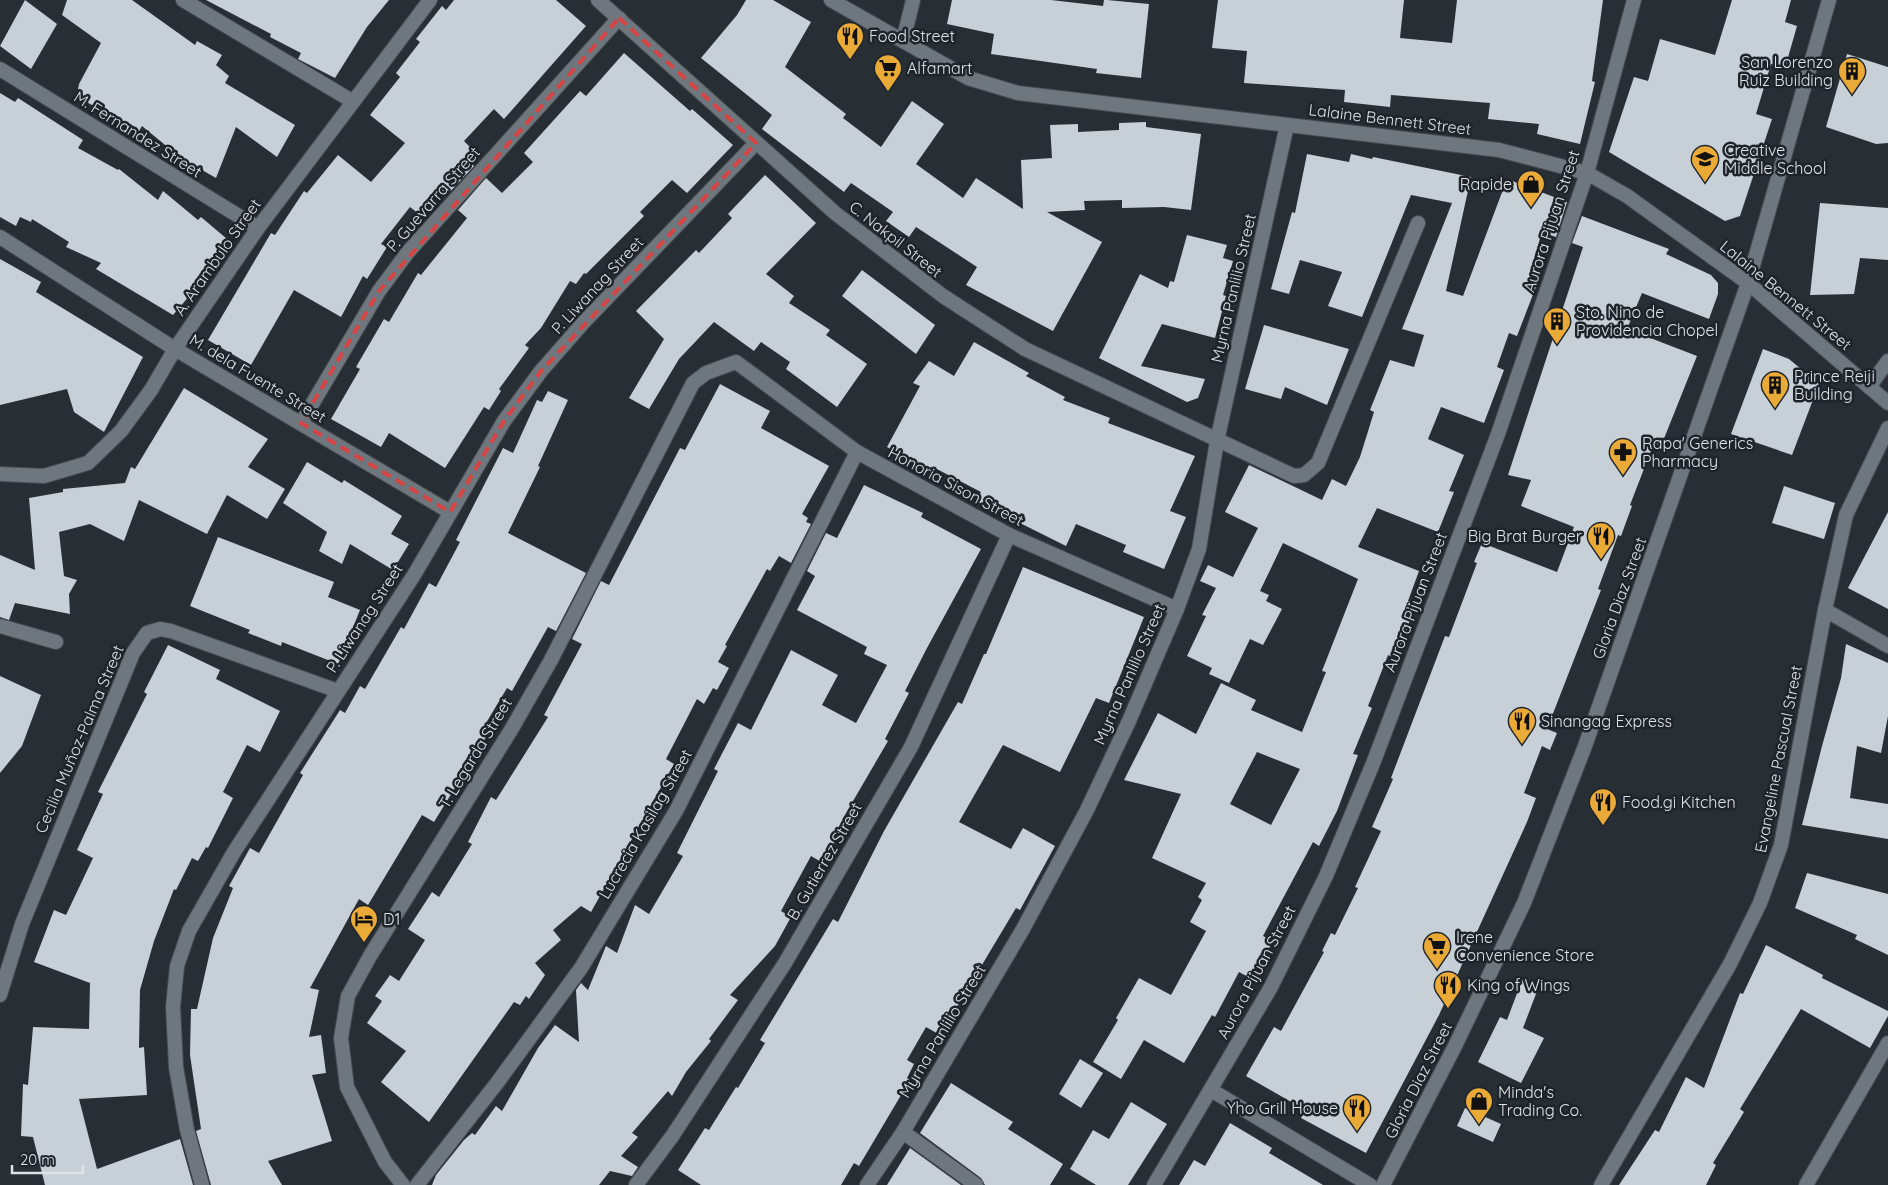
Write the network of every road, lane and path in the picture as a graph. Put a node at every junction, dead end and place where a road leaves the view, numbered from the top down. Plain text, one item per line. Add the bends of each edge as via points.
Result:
1 (183, 0) edge
2 (428, 0) edge
3 (598, 0) edge
4 (831, 0) edge
5 (914, 0) edge
6 (1634, 0) edge
7 (1829, 0) edge
8 (618, 18) junction
9 (903, 41) junction
10 (0, 69) edge
11 (352, 101) junction
12 (1288, 125) junction
13 (756, 143) junction
14 (1587, 173) junction
15 (1418, 223) dead end
16 (258, 228) junction
17 (0, 237) edge
18 (1748, 283) junction
19 (175, 349) junction
20 (1888, 361) edge
21 (736, 362) joint
22 (1869, 387) junction
23 (1888, 403) edge
24 (301, 423) junction
25 (1888, 428) edge
26 (1217, 441) junction
27 (857, 452) junction
28 (0, 474) edge
29 (450, 512) junction
30 (1009, 535) junction
31 (1177, 609) junction
32 (1825, 610) junction
33 (0, 626) edge
34 (56, 642) dead end
35 (1888, 646) edge
36 (338, 690) junction
37 (0, 995) edge
38 (1888, 1043) edge
39 (1211, 1090) junction
40 (902, 1132) junction
41 (202, 1185) edge
42 (403, 1185) edge
43 (417, 1185) edge
44 (636, 1185) edge
45 (868, 1185) edge
46 (976, 1185) edge
47 (1154, 1185) edge
48 (1370, 1185) edge
49 (1383, 1185) edge
50 (1602, 1185) edge
51 (1806, 1185) edge

1 - 11 street
2 - 11 street, A. Arambulo Street
3 - 8 street, C. Nakpil Street
4 - 9 street, Lalaine Bennett Street
5 - 9 street
6 - 14 street, Aurora Pijuan Street
7 - 18 street, Gloria Diaz Street
8 - 13 street, C. Nakpil Street
8 - 24 street, P. Guevarra Street via 408,252 378,290
9 - 12 street, Lalaine Bennett Street via 968,78 1018,93
10 - 16 street, M. Fernandez Street
11 - 16 street, A. Arambulo Street
12 - 14 street, Lalaine Bennett Street via 1499,150
12 - 26 street, Myrna Panlilio Street
13 - 26 street, C. Nakpil Street via 835,213 943,296 1025,349
13 - 29 street, P. Liwanag Street via 541,371 504,420
14 - 18 street, Lalaine Bennett Street via 1627,196
14 - 39 street, Aurora Pijuan Street via 1498,434 1374,761 1318,893 1271,987
15 - 26 street, C. Nakpil Street via 1312,470 1294,476
16 - 19 street, A. Arambulo Street
17 - 19 street, M. dela Fuente Street
18 - 22 street, Lalaine Bennett Street
18 - 49 street, Gloria Diaz Street via 1585,746 1524,903
19 - 24 street, M. dela Fuente Street
19 - 28 street, A. Arambulo Street via 122,431 88,463 44,476
20 - 22 street
21 - 27 street, Honoria Sison Street
21 - 42 street, T. Legarda Street via 706,373 693,383 551,660 348,996 341,1038 347,1086 385,1162
22 - 23 street, Lalaine Bennett Street
24 - 29 street, M. dela Fuente Street
25 - 32 street, Evangeline Pascual Street via 1846,515
26 - 31 street, Myrna Panlilio Street via 1199,549
27 - 30 street, Honoria Sison Street
27 - 43 street, Lucrecia Kasilag Street via 671,819 581,968
29 - 36 street, P. Liwanag Street via 414,574
30 - 31 street, Honoria Sison Street
30 - 44 street, B. Gutierrez Street via 911,747 785,963 673,1135
31 - 40 street, Myrna Panlilio Street via 1087,810 1023,929
32 - 35 street
32 - 50 street, Evangeline Pascual Street via 1781,845 1760,903 1730,964
33 - 34 street
36 - 37 street, Cecilia Muñoz-Palma Street via 171,631 160,629 147,633 133,653 22,924
36 - 41 street, P. Liwanag Street via 234,852 189,930 177,966 173,1008 176,1066 187,1130
38 - 51 street
39 - 47 street, Aurora Pijuan Street
39 - 48 street
40 - 45 street, Myrna Panlilio Street
40 - 46 street

